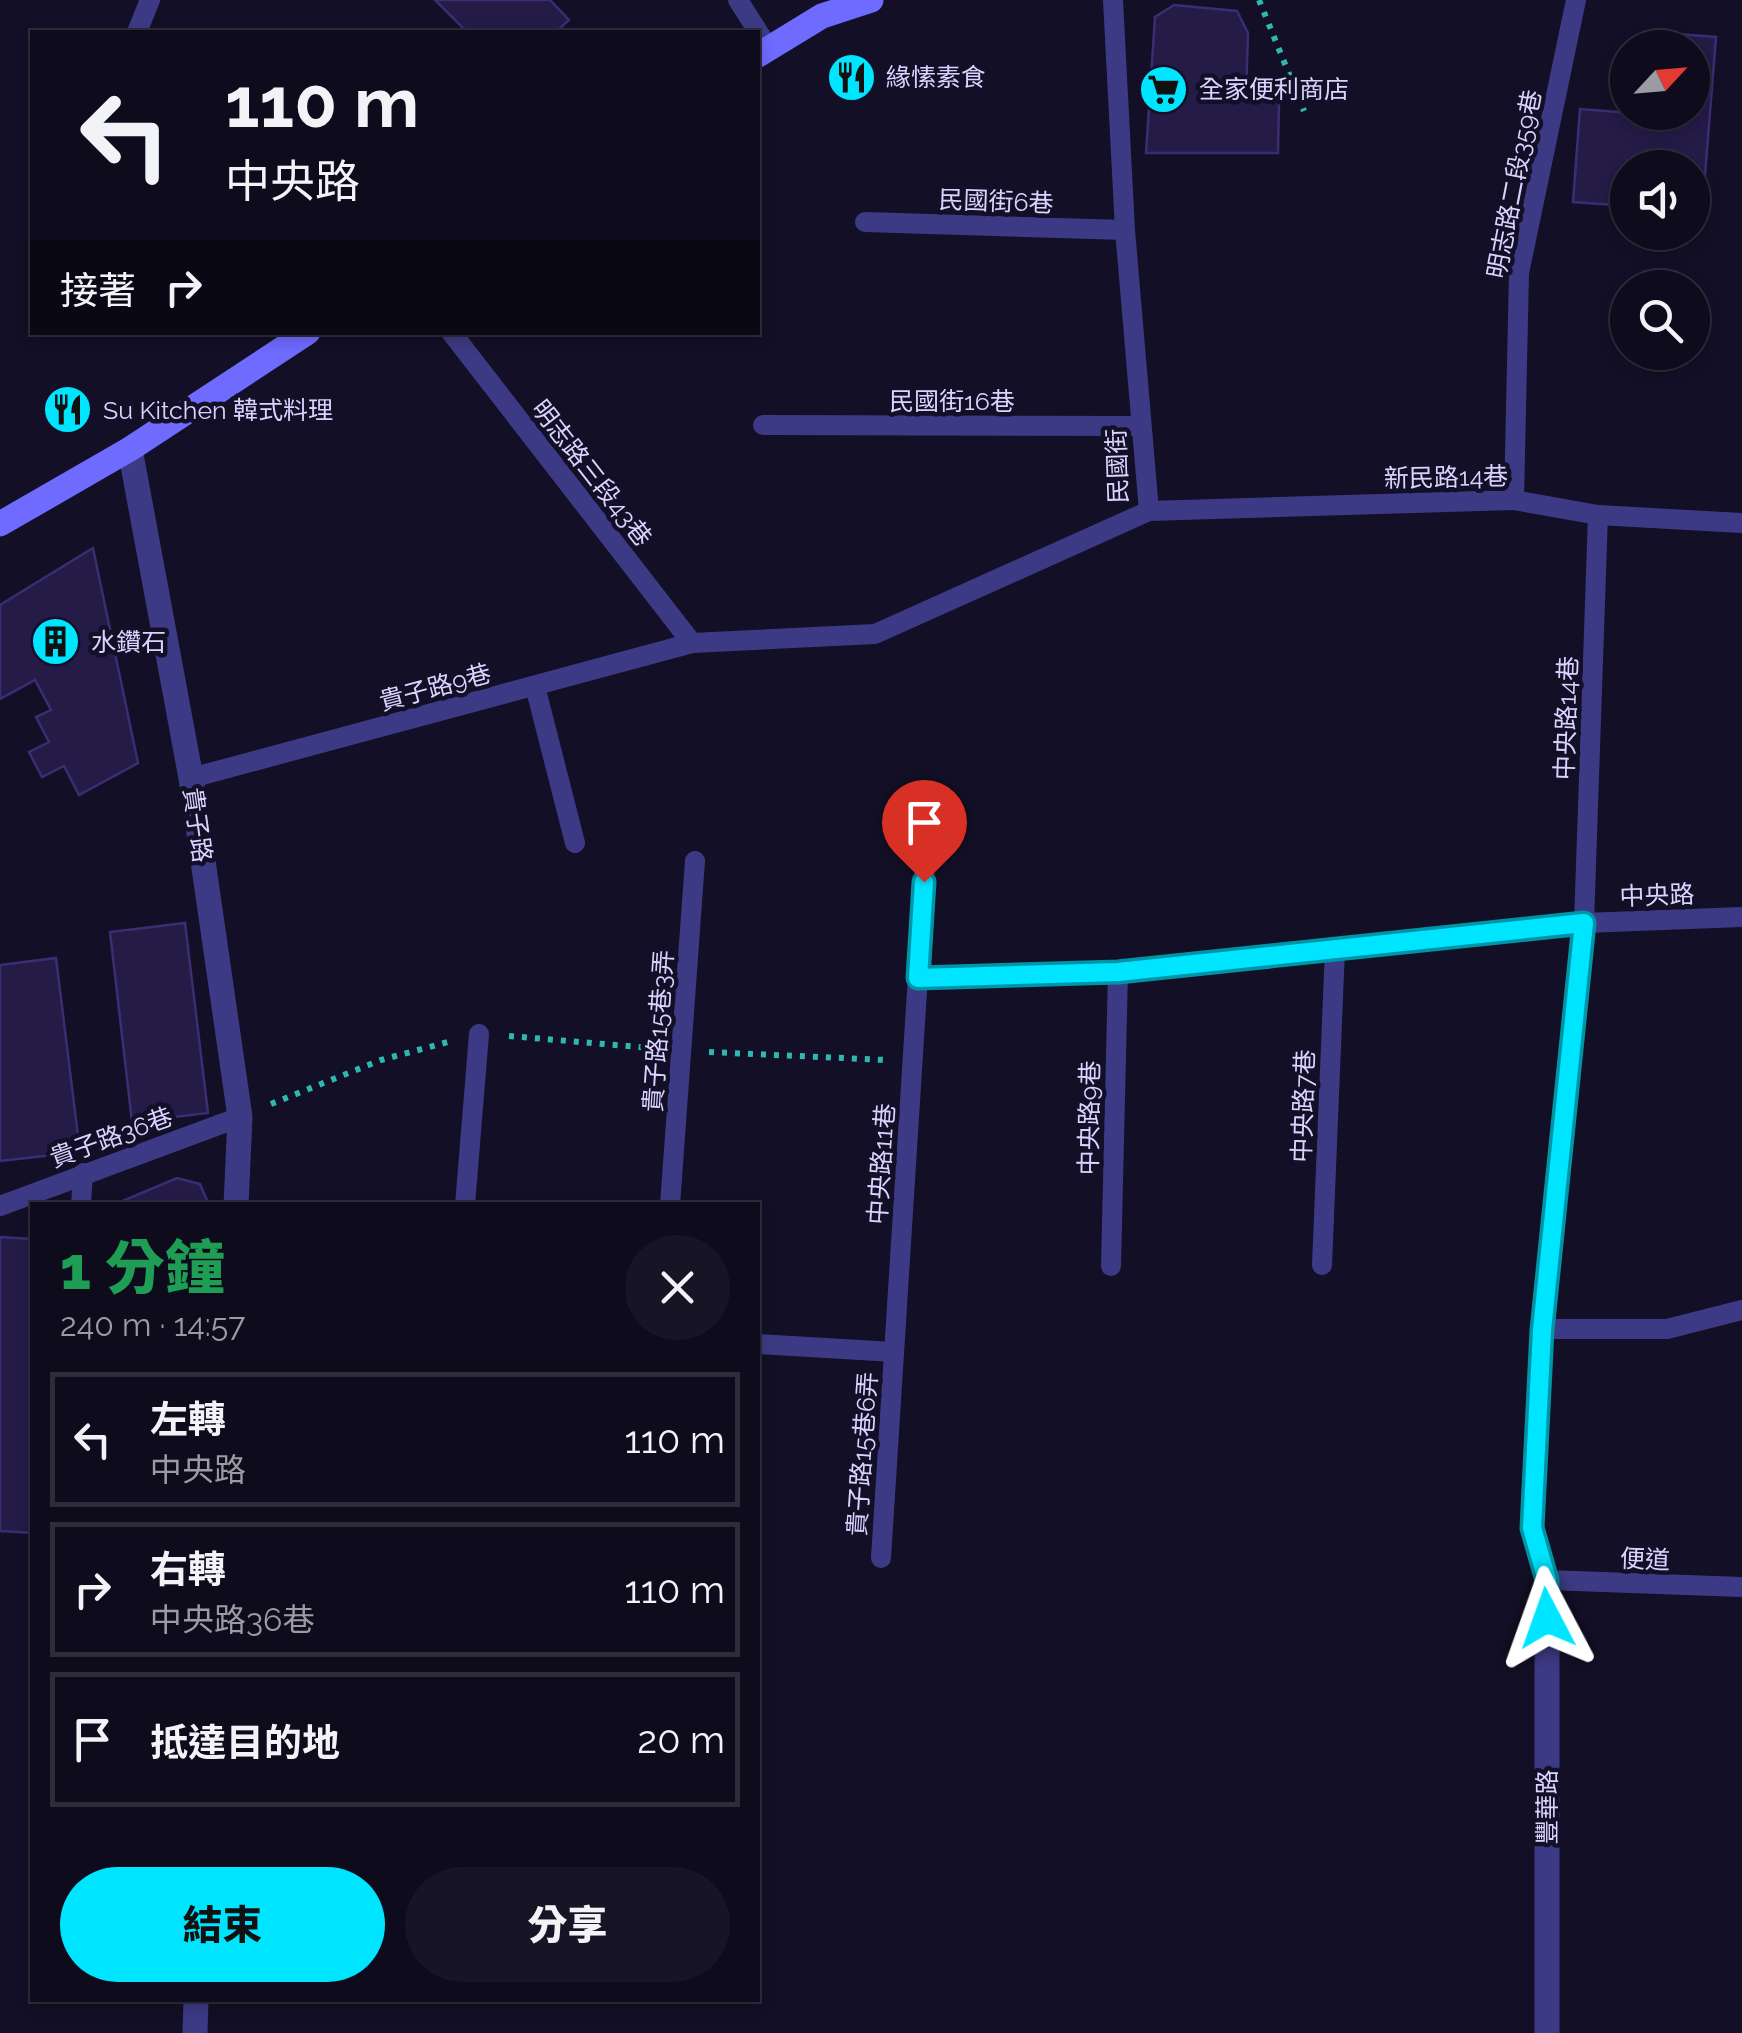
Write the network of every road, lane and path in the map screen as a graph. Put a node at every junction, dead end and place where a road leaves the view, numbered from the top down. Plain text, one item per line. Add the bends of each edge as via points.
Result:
1 (150, 0) edge
2 (738, 0) edge
3 (871, 0) edge
4 (1114, 0) edge
5 (1259, 0) edge
6 (1576, 0) edge
7 (138, 30) edge
8 (752, 30) edge
9 (763, 52) edge
10 (1304, 111) dead end
11 (865, 222) dead end
12 (1125, 230) junction
13 (303, 335) edge
14 (453, 335) edge
15 (763, 425) dead end
16 (1142, 426) junction
17 (130, 449) junction
18 (1514, 500) junction
19 (1149, 512) junction
20 (1598, 515) junction
21 (1742, 522) edge
22 (0, 524) edge
23 (692, 644) junction
24 (536, 686) junction
25 (191, 778) junction
26 (928, 818) dead end
27 (575, 843) dead end
28 (695, 861) dead end
29 (1742, 916) edge
30 (1584, 923) junction
31 (1334, 949) junction
32 (1118, 972) junction
33 (918, 978) junction
34 (479, 1034) junction
35 (681, 1051) junction
36 (912, 1061) junction
37 (240, 1117) junction
38 (83, 1174) junction
39 (81, 1202) edge
40 (236, 1202) edge
41 (466, 1202) edge
42 (670, 1202) edge
43 (0, 1206) edge
44 (1322, 1264) dead end
45 (1111, 1266) dead end
46 (1742, 1310) edge
47 (1542, 1330) junction
48 (760, 1344) edge
49 (894, 1352) junction
50 (881, 1558) dead end
51 (1547, 1580) junction
52 (1742, 1588) edge
53 (196, 2002) edge
54 (195, 2033) edge
55 (1548, 2033) edge

1 - 7 lane
2 - 8 lane
3 - 9 main road via 822,16
4 - 12 lane, 民國街
5 - 10 path
6 - 18 lane, 明志路二段359巷 via 1519,273
11 - 12 lane, 民國街6巷
12 - 16 lane, 民國街
13 - 17 main road
14 - 23 lane, 明志路三段43巷
15 - 16 lane, 民國街16巷
16 - 19 lane, 民國街
17 - 22 main road
17 - 25 street, 貴子路
18 - 19 lane, 新民路14巷
18 - 20 lane, 新民路14巷
19 - 23 lane, 民國街 via 875,634
20 - 21 lane, 新民路14巷
20 - 30 lane, 中央路14巷
23 - 24 lane, 貴子路9巷
24 - 25 lane, 貴子路9巷
24 - 27 lane
25 - 37 street, 貴子路
26 - 33 lane, 中央路11巷
28 - 35 lane, 貴子路15巷3弄
29 - 30 lane, 中央路
30 - 31 lane, 中央路
30 - 47 lane, 中央路14巷
31 - 32 lane, 中央路
31 - 44 lane, 中央路7巷
32 - 33 lane, 中央路
32 - 45 lane, 中央路9巷
33 - 36 lane, 中央路11巷
34 - 35 path
34 - 37 path via 381,1060
34 - 41 lane
35 - 36 path
35 - 42 lane, 貴子路15巷3弄
36 - 49 lane, 中央路11巷
37 - 38 lane, 貴子路36巷
37 - 40 street, 貴子路
38 - 39 lane
38 - 43 lane, 貴子路36巷
46 - 47 lane via 1666,1329
47 - 51 lane, 中央路14巷 via 1532,1528
48 - 49 lane
49 - 50 lane, 貴子路15巷6弄
51 - 52 lane, 便道
51 - 55 street, 豐華路
53 - 54 street

